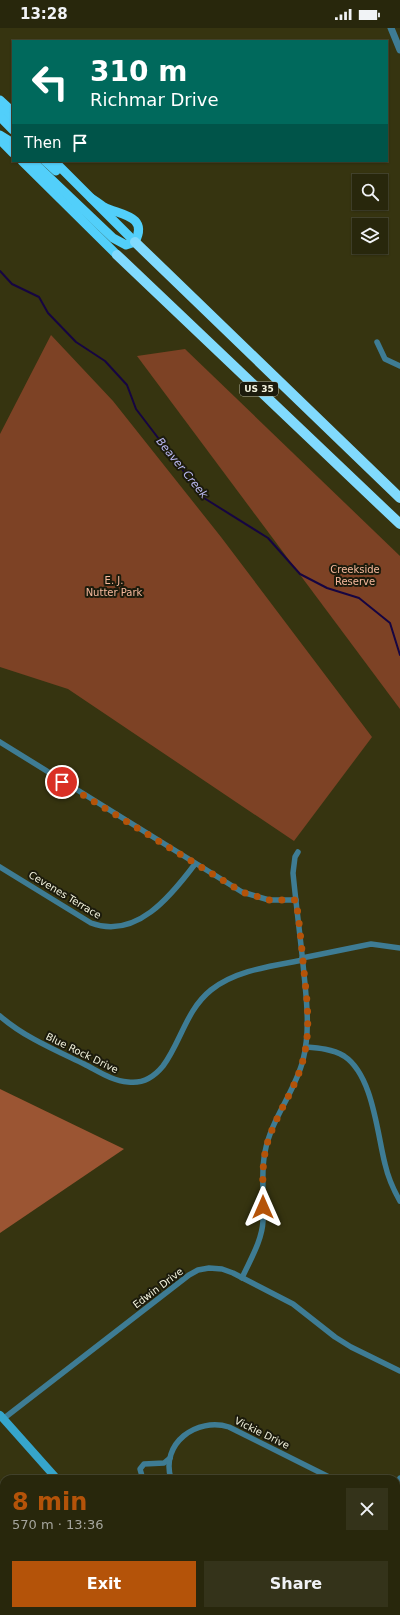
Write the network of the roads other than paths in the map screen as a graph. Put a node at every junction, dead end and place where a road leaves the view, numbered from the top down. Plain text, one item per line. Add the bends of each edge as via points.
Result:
1 (391, 28) edge
2 (400, 50) edge
3 (0, 100) edge
4 (0, 110) edge
5 (12, 111) edge
6 (0, 117) edge
7 (12, 121) edge
8 (12, 129) edge
9 (0, 135) edge
10 (0, 140) edge
11 (12, 141) edge
12 (12, 152) edge
13 (23, 162) edge
14 (33, 162) edge
15 (46, 162) edge
16 (56, 162) edge
17 (91, 198) junction
18 (124, 231) junction
19 (135, 242) junction
20 (118, 255) joint
21 (377, 342) dead end
22 (400, 366) edge
23 (400, 498) edge
24 (400, 524) edge
25 (0, 742) edge
26 (298, 852) dead end
27 (195, 864) junction
28 (0, 867) edge
29 (296, 900) junction
30 (400, 948) edge
31 (302, 959) junction
32 (0, 1016) edge
33 (306, 1047) junction
34 (400, 1200) edge
35 (242, 1278) junction
36 (400, 1371) edge
37 (2, 1417) edge
38 (170, 1458) junction
39 (53, 1475) edge
40 (142, 1475) edge
41 (170, 1475) edge
42 (325, 1475) edge

1 - 2 street
3 - 5 highway
4 - 7 highway
6 - 8 highway
9 - 11 highway
10 - 12 highway
13 - 20 highway, US 35
14 - 19 highway via 113,238 126,245
15 - 18 highway via 105,219
16 - 17 highway, US 35
17 - 18 highway, US 35
17 - 19 highway via 135,220 138,227
18 - 19 highway, US 35
19 - 23 highway, US 35
20 - 24 highway, US 35
21 - 22 street via 385,359
25 - 27 street
26 - 29 street via 293,865
27 - 28 street, Cevenes Terrace via 181,883 157,906 136,922 117,928 91,923
27 - 29 street via 251,896 269,900
29 - 31 street
30 - 31 street, Blue Rock Drive via 370,944
31 - 32 street, Blue Rock Drive via 256,970 217,986 197,1005 163,1066 153,1076 140,1082 130,1083 111,1078 34,1040
31 - 33 street via 308,1011
33 - 34 street via 337,1053 349,1060 359,1071 370,1097 389,1178
33 - 35 street via 297,1080 265,1152 262,1227
35 - 36 street, Edwin Drive via 293,1304 338,1339
35 - 37 street, Edwin Drive via 216,1268 204,1268 193,1273
37 - 39 main road
38 - 40 street via 164,1462 144,1464 140,1469
38 - 41 street
38 - 42 street, Vickie Drive via 177,1442 189,1430 205,1424 222,1425

